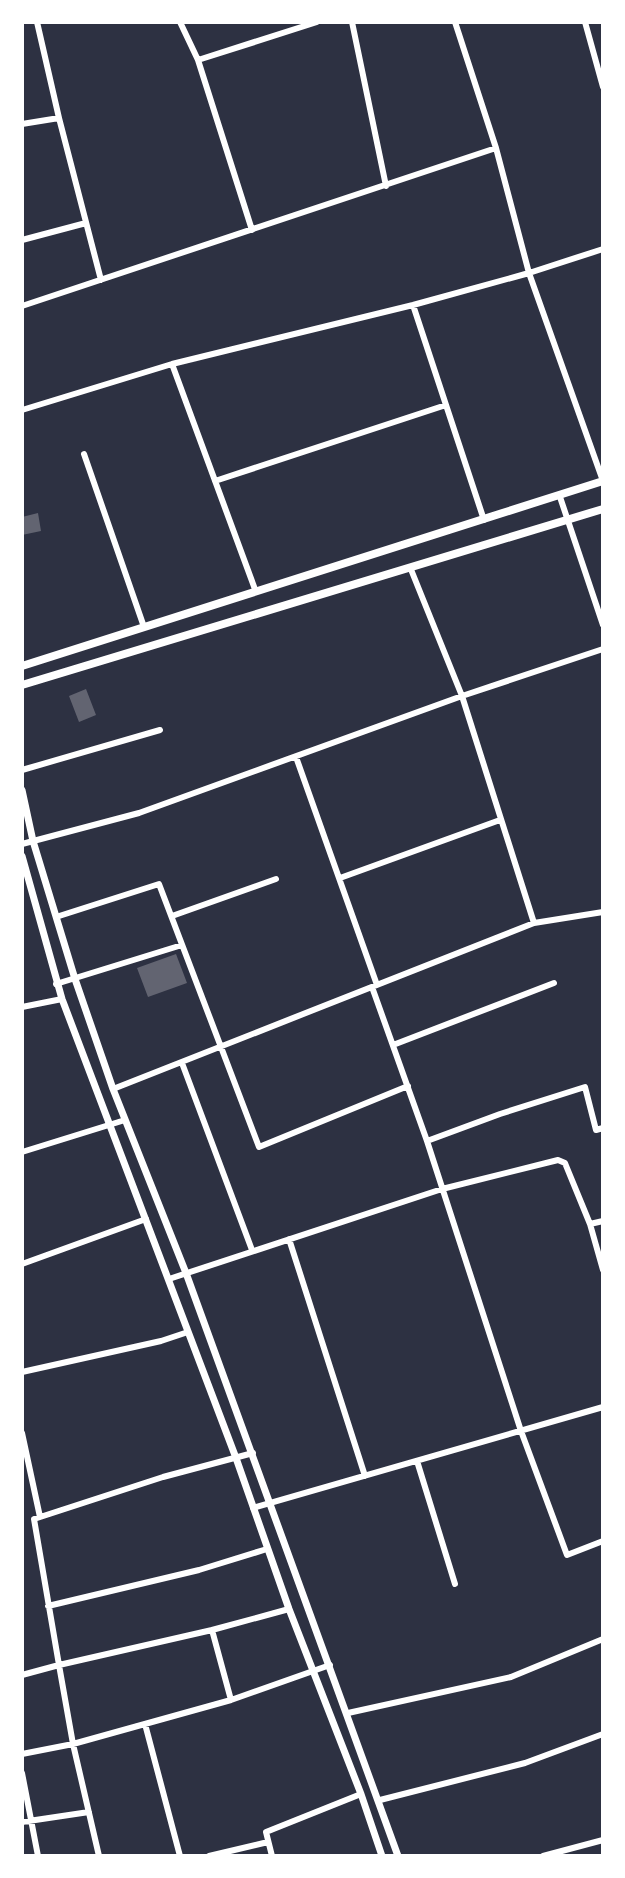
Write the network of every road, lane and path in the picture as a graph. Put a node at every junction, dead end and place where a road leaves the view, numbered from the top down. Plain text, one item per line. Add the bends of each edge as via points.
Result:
1 (37, 22) edge
2 (180, 22) edge
3 (317, 22) edge
4 (352, 22) edge
5 (455, 22) edge
6 (585, 22) edge
7 (198, 60) junction
8 (603, 87) edge
9 (59, 118) junction
10 (22, 124) edge
11 (496, 148) junction
12 (386, 186) junction
13 (86, 223) junction
14 (252, 230) junction
15 (22, 240) edge
16 (603, 249) edge
17 (529, 273) junction
18 (101, 280) junction
19 (413, 305) junction
20 (22, 306) edge
21 (172, 364) junction
22 (446, 405) junction
23 (22, 410) edge
24 (84, 454) dead end
25 (215, 481) junction
26 (603, 481) edge
27 (560, 497) junction
28 (603, 509) edge
29 (568, 519) junction
30 (484, 520) junction
31 (410, 567) junction
32 (256, 592) junction
33 (603, 625) edge
34 (144, 627) junction
35 (603, 649) edge
36 (22, 666) edge
37 (22, 685) edge
38 (462, 696) junction
39 (160, 730) dead end
40 (296, 757) junction
41 (22, 770) edge
42 (22, 790) edge
43 (500, 820) junction
44 (33, 841) junction
45 (22, 844) edge
46 (22, 856) edge
47 (340, 878) junction
48 (276, 879) dead end
49 (603, 912) edge
50 (172, 916) junction
51 (56, 917) junction
52 (534, 923) junction
53 (182, 945) junction
54 (75, 979) junction
55 (554, 983) dead end
56 (56, 984) junction
57 (375, 986) junction
58 (62, 999) junction
59 (22, 1007) edge
60 (393, 1045) junction
61 (221, 1047) junction
62 (182, 1063) junction
63 (408, 1086) junction
64 (113, 1089) junction
65 (125, 1120) junction
66 (108, 1126) junction
67 (603, 1128) edge
68 (427, 1141) junction
69 (22, 1152) edge
70 (442, 1189) junction
71 (146, 1219) junction
72 (603, 1221) edge
73 (590, 1224) junction
74 (289, 1239) junction
75 (252, 1250) junction
76 (22, 1264) edge
77 (603, 1270) edge
78 (186, 1273) junction
79 (169, 1279) junction
80 (188, 1332) junction
81 (22, 1372) edge
82 (603, 1407) edge
83 (521, 1431) junction
84 (22, 1433) edge
85 (253, 1453) junction
86 (236, 1458) junction
87 (417, 1461) junction
88 (365, 1476) junction
89 (271, 1503) junction
90 (253, 1508) junction
91 (37, 1518) junction
92 (22, 1522) edge
93 (603, 1541) edge
94 (267, 1549) junction
95 (455, 1584) dead end
96 (48, 1606) junction
97 (289, 1609) junction
98 (212, 1630) junction
99 (603, 1639) edge
100 (59, 1665) junction
101 (330, 1665) junction
102 (314, 1672) junction
103 (22, 1675) edge
104 (231, 1700) junction
105 (348, 1713) junction
106 (145, 1724) junction
107 (603, 1734) edge
108 (73, 1744) junction
109 (22, 1754) edge
110 (22, 1773) edge
111 (361, 1794) junction
112 (380, 1800) junction
113 (89, 1812) junction
114 (26, 1821) edge
115 (603, 1840) edge
116 (268, 1842) junction
117 (38, 1856) edge
118 (99, 1856) edge
119 (180, 1856) edge
120 (209, 1856) edge
121 (272, 1856) edge
122 (382, 1856) edge
123 (398, 1856) edge
124 (543, 1856) edge

1 - 9 street
2 - 7 street
3 - 7 street
4 - 12 street
5 - 11 street
6 - 8 street
7 - 14 street
9 - 10 street
9 - 13 street
11 - 12 street
11 - 17 street
12 - 14 street
13 - 15 street
13 - 18 street
14 - 18 street
16 - 17 street
17 - 19 street
17 - 26 street
18 - 20 street
19 - 21 street
19 - 22 street
21 - 23 street
21 - 25 street
22 - 25 street
22 - 30 street
24 - 34 street
25 - 32 street
26 - 27 main road
27 - 29 street
27 - 30 main road
28 - 29 main road
29 - 31 main road
29 - 33 street
30 - 32 main road
31 - 37 main road
31 - 38 street
32 - 34 main road
34 - 36 main road
35 - 38 street
38 - 40 street
38 - 43 street
39 - 41 street
40 - 44 street via 139,813
40 - 47 street
42 - 44 street
43 - 47 street
43 - 52 street
44 - 45 street
44 - 51 street
46 - 56 street
47 - 57 street
48 - 50 street
49 - 52 street
50 - 51 street via 157,883
50 - 53 street
51 - 54 street
52 - 57 street
53 - 54 street
53 - 61 street
54 - 56 street
54 - 64 street
55 - 60 street
56 - 58 street
57 - 60 street
57 - 61 street
58 - 59 street
58 - 66 street
60 - 63 street
61 - 62 street
61 - 63 street via 259,1147
62 - 64 street
62 - 75 street
63 - 68 street
64 - 65 street
65 - 66 street
65 - 78 street
66 - 69 street
66 - 71 street
67 - 68 street via 596,1130 585,1087
68 - 70 street
70 - 73 street via 562,1161
70 - 74 street
70 - 83 street
71 - 76 street
71 - 79 street
72 - 73 street
73 - 77 street
74 - 75 street
74 - 88 street
75 - 78 street
78 - 79 street
78 - 85 street
79 - 80 street
80 - 81 street
80 - 86 street
82 - 83 street
83 - 87 street
83 - 93 street via 567,1555
84 - 91 street
85 - 86 street
85 - 89 street
86 - 90 street
86 - 91 street
87 - 88 street
87 - 95 street
88 - 89 street
89 - 90 street
89 - 101 street
90 - 94 street
91 - 92 street
91 - 96 street
94 - 96 street
94 - 97 street
96 - 100 street
97 - 98 street
97 - 102 street
98 - 100 street
98 - 104 street
99 - 105 street via 511,1677
100 - 103 street
100 - 108 street
101 - 102 street
101 - 105 street
102 - 104 street
102 - 111 street
104 - 106 street
105 - 112 street
106 - 108 street
106 - 119 street
107 - 112 street via 525,1763
108 - 109 street
108 - 113 street
110 - 114 street
111 - 116 street via 266,1832
111 - 122 street
112 - 123 street
113 - 114 street
113 - 118 street
114 - 117 street
115 - 124 street
116 - 120 street
116 - 121 street

